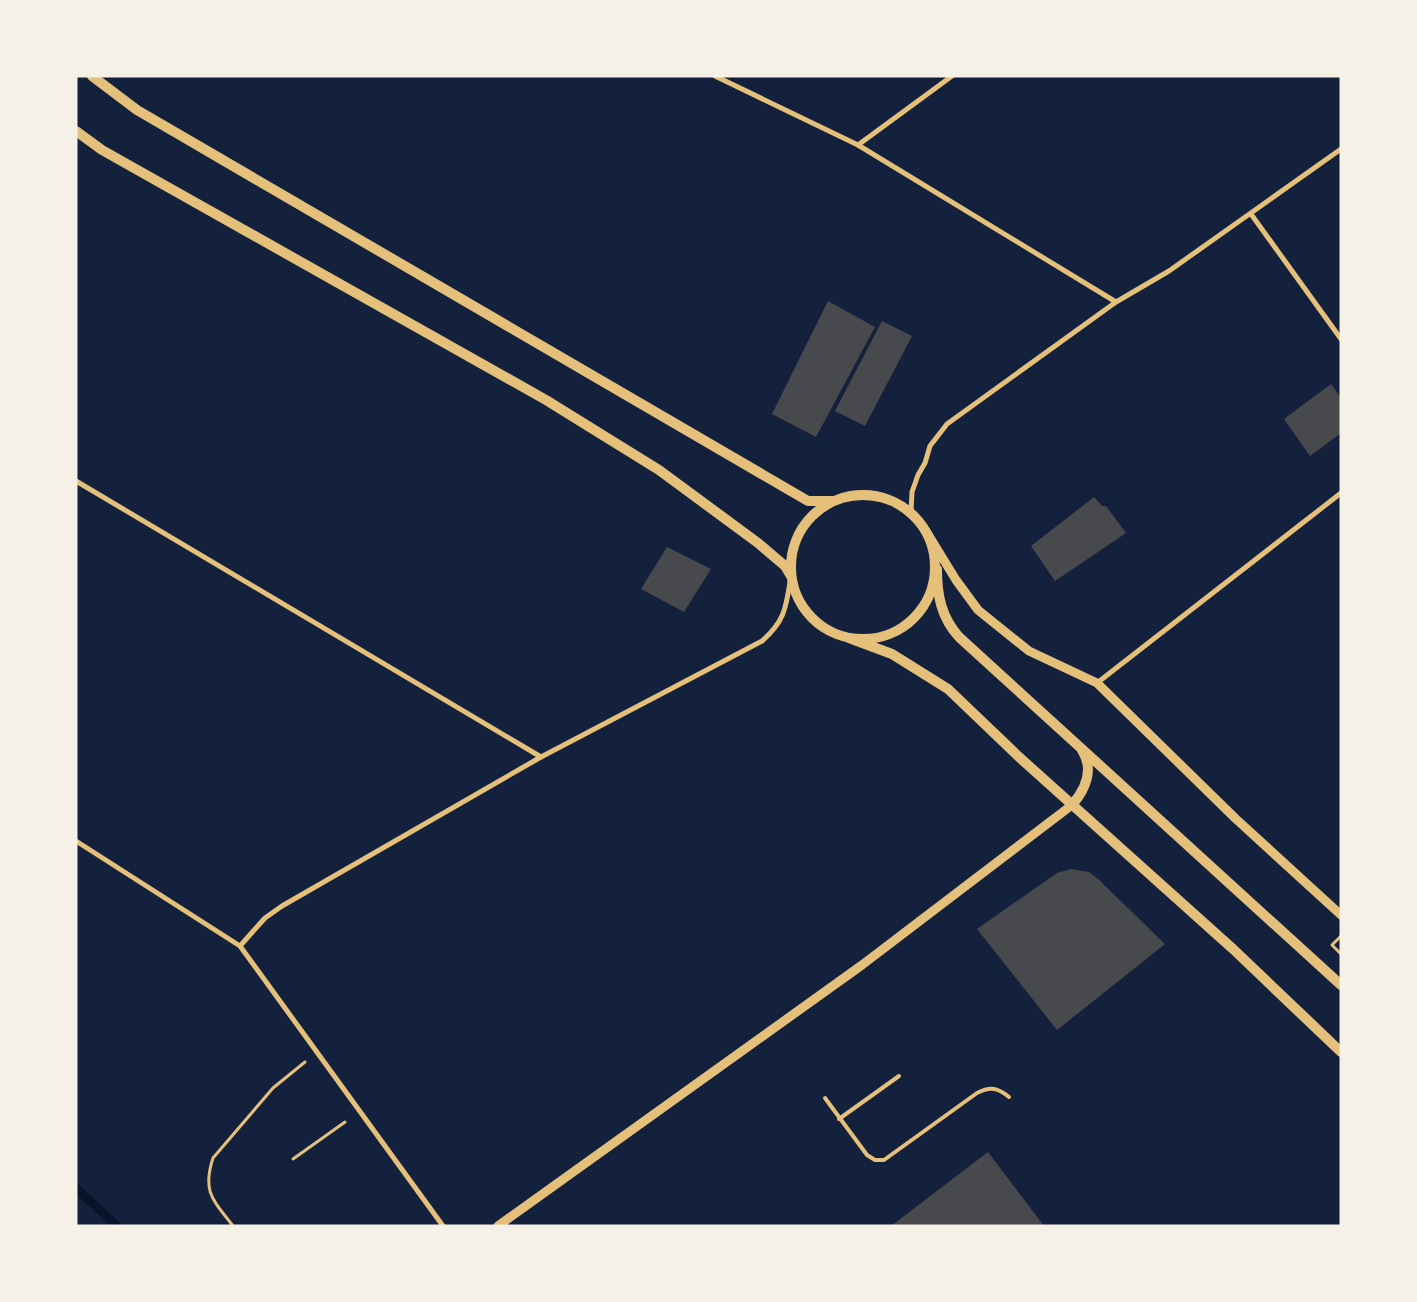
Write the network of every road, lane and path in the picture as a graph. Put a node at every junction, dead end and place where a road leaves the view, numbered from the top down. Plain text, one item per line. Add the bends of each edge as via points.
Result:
1 (92, 76) edge
2 (715, 76) edge
3 (952, 76) edge
4 (76, 131) edge
5 (858, 145) junction
6 (1341, 149) edge
7 (1251, 214) junction
8 (1116, 302) junction
9 (1341, 339) edge
10 (76, 482) edge
11 (1341, 494) edge
12 (832, 501) junction
13 (910, 512) junction
14 (926, 531) junction
15 (937, 568) junction
16 (791, 576) junction
17 (849, 638) junction
18 (1097, 683) junction
19 (1076, 741) junction
20 (541, 756) junction
21 (1072, 805) junction
22 (76, 841) edge
23 (1341, 915) edge
24 (1341, 936) edge
25 (240, 946) junction
26 (1341, 954) edge
27 (1341, 985) edge
28 (1341, 1052) edge
29 (317, 1053) junction
30 (899, 1076) dead end
31 (825, 1098) dead end
32 (1009, 1098) dead end
33 (360, 1111) junction
34 (839, 1119) junction
35 (293, 1159) dead end
36 (233, 1226) edge
37 (443, 1226) edge
38 (498, 1226) edge

1 - 12 main road via 137,110 808,501
2 - 5 street
3 - 5 street
4 - 16 main road via 102,150 578,420 674,482 763,547
5 - 8 street
6 - 7 street
7 - 8 street via 1169,272
7 - 9 street
8 - 13 street via 947,424 930,446 912,492
10 - 20 street
11 - 18 street
12 - 13 main road via 855,495 877,496 899,503
12 - 16 main road via 800,532 792,553
13 - 14 main road
14 - 15 main road via 934,549
14 - 18 street via 978,610 1002,632 1029,651
15 - 17 main road via 925,606 912,621 886,636
15 - 19 main road via 941,607 952,628
16 - 17 main road via 795,597 809,617 827,630
16 - 20 street via 786,611 762,642
17 - 21 main road via 892,654 948,689
18 - 23 street via 1236,820
19 - 21 main road via 1088,760 1088,768 1084,786
19 - 27 main road
20 - 25 street via 282,906 258,925
21 - 28 main road via 1233,949
21 - 38 street via 862,965
22 - 25 street
24 - 26 path via 1332,946
25 - 29 street
29 - 33 street
29 - 36 path via 272,1088 213,1158 208,1172 210,1196
30 - 34 lane
31 - 34 lane
32 - 34 lane via 1000,1090 988,1088 977,1092 884,1160 875,1160 867,1155
33 - 35 path
33 - 37 street

